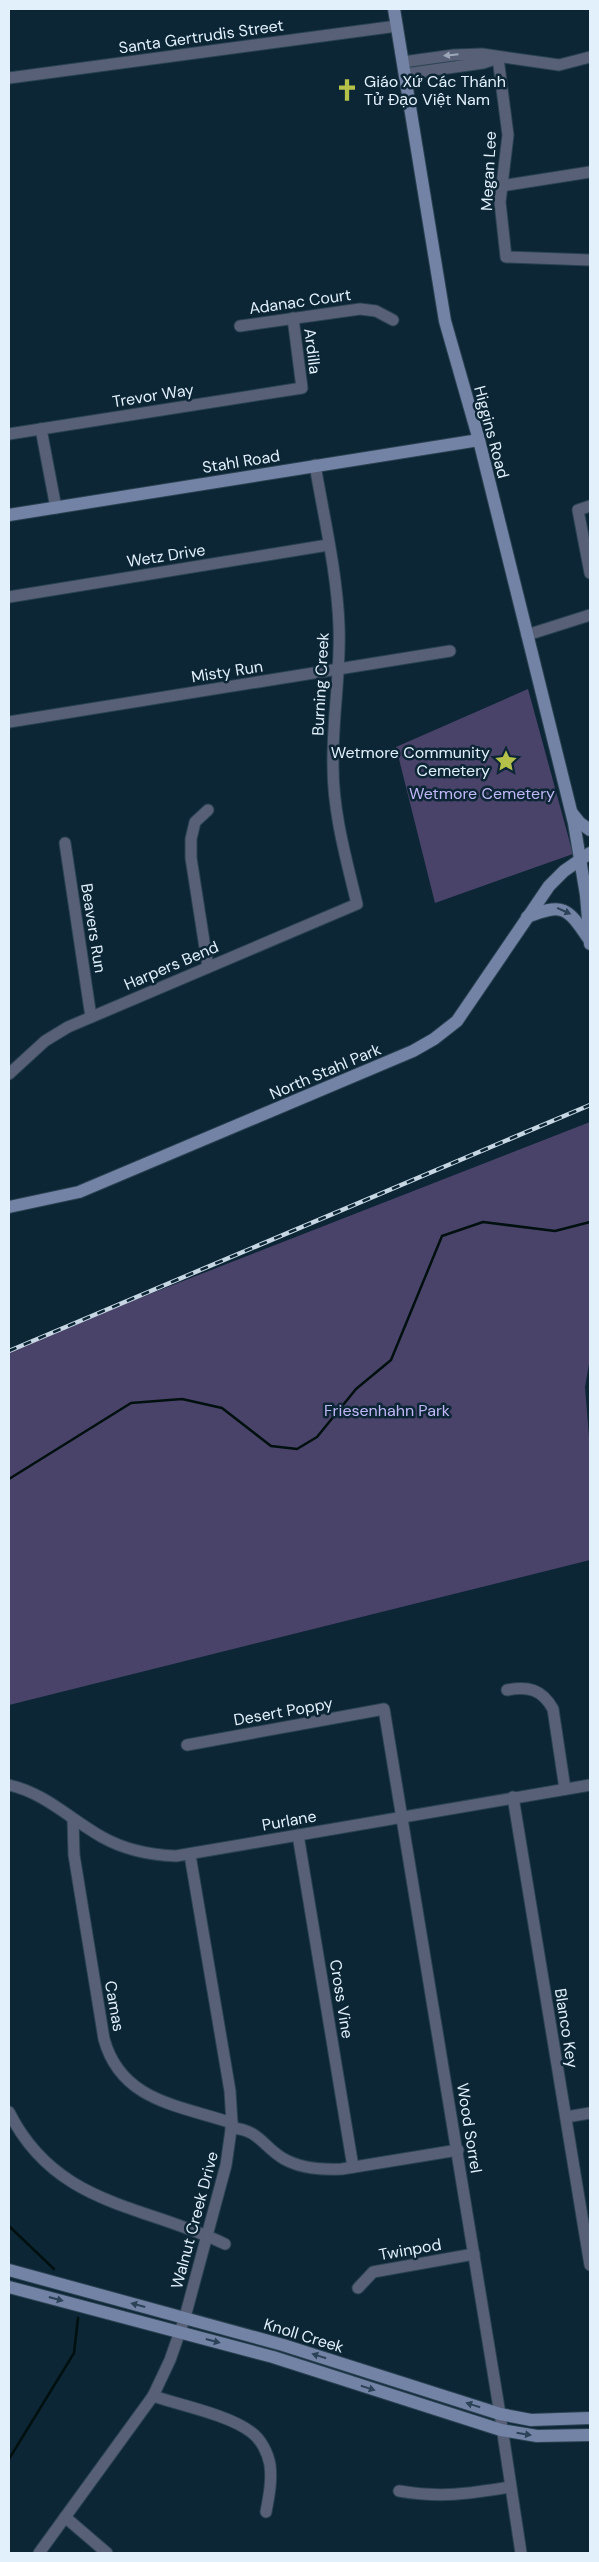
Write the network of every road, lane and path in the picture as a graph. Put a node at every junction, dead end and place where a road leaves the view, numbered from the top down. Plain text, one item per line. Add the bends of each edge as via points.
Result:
1 (394, 9) edge
2 (397, 26) junction
3 (590, 57) edge
4 (498, 58) junction
5 (404, 68) junction
6 (9, 78) edge
7 (590, 172) edge
8 (501, 186) junction
9 (590, 260) edge
10 (293, 318) junction
11 (393, 320) dead end
12 (240, 326) dead end
13 (302, 388) joint
14 (41, 429) junction
15 (9, 434) edge
16 (479, 440) junction
17 (315, 465) junction
18 (590, 506) edge
19 (56, 508) junction
20 (9, 515) edge
21 (328, 545) junction
22 (590, 573) edge
23 (9, 597) edge
24 (590, 615) edge
25 (527, 635) junction
26 (450, 651) dead end
27 (337, 669) junction
28 (9, 722) edge
29 (208, 810) dead end
30 (571, 811) junction
31 (590, 830) edge
32 (65, 843) dead end
33 (585, 857) edge
34 (590, 890) edge
35 (357, 904) joint
36 (587, 905) junction
37 (527, 917) junction
38 (590, 942) edge
39 (208, 967) junction
40 (91, 1017) junction
41 (9, 1074) edge
42 (9, 1207) edge
43 (507, 1690) dead end
44 (384, 1709) joint
45 (188, 1745) dead end
46 (9, 1785) edge
47 (590, 1785) edge
48 (565, 1789) junction
49 (513, 1798) junction
50 (402, 1816) junction
51 (73, 1819) junction
52 (298, 1835) junction
53 (190, 1855) junction
54 (9, 2112) edge
55 (590, 2113) edge
56 (566, 2117) junction
57 (231, 2126) junction
58 (458, 2150) junction
59 (354, 2167) junction
60 (207, 2236) junction
61 (224, 2244) dead end
62 (474, 2254) junction
63 (590, 2265) edge
64 (9, 2270) edge
65 (9, 2287) edge
66 (358, 2288) dead end
67 (185, 2317) junction
68 (181, 2332) junction
69 (153, 2396) junction
70 (500, 2414) junction
71 (590, 2418) edge
72 (501, 2430) junction
73 (590, 2435) edge
74 (510, 2487) junction
75 (399, 2491) dead end
76 (266, 2512) dead end
77 (65, 2517) junction
78 (39, 2553) edge
79 (107, 2553) edge
80 (521, 2553) edge

1 - 2 street, Higgins Road
2 - 5 street, Higgins Road
2 - 6 street, Santa Gertrudis Street
3 - 4 street via 559,66
4 - 5 street via 482,54 454,55
4 - 8 street, Megan Lee via 508,135
5 - 16 street, Higgins Road via 445,321
7 - 8 street
8 - 9 street, Megan Lee via 506,257
10 - 11 street, Adanac Court via 360,310 376,311
10 - 12 street, Adanac Court
10 - 13 street, Ardilla
13 - 14 street, Trevor Way
14 - 15 street, Trevor Way
14 - 19 street
16 - 17 street, Stahl Road
16 - 25 street, Higgins Road
17 - 19 street, Stahl Road
17 - 21 street, Burning Creek
18 - 22 street via 578,510
19 - 20 street, Stahl Road
21 - 23 street, Wetz Drive
21 - 27 street, Burning Creek via 338,602
24 - 25 street
25 - 30 street, Higgins Road
26 - 27 street, Misty Run
27 - 28 street, Misty Run
27 - 35 street, Burning Creek via 333,766 335,801
29 - 39 street via 195,822 190,849
30 - 31 street
30 - 33 street, Higgins Road
32 - 40 street, Beavers Run
33 - 36 street, Higgins Road
33 - 37 street, North Stahl Park via 549,886
34 - 36 street
35 - 39 street, Harpers Bend
36 - 38 street
37 -> 38 street via 551,908 566,910
37 - 42 street, North Stahl Park via 457,1021 413,1051 79,1192
39 - 40 street, Harpers Bend
40 - 41 street, Harpers Bend via 56,1034
43 - 48 street via 531,1688 547,1699 554,1716
44 - 45 street, Desert Poppy
44 - 50 street, Wood Sorrel
46 - 51 street, Purlane via 46,1799
47 - 48 street, Purlane
48 - 49 street, Purlane
49 - 50 street, Purlane
49 - 56 street, Blanco Key
50 - 52 street, Purlane
50 - 58 street, Wood Sorrel
51 - 53 street, Purlane via 130,1849 160,1855
51 - 57 street, Camas via 75,1865 104,2039 112,2061 125,2080 137,2090
52 - 53 street, Purlane
52 - 59 street, Cross Vine
53 - 57 street, Walnut Creek Drive via 230,2091
54 - 60 street via 35,2151 80,2188 119,2206
55 - 56 street
56 - 63 street, Blanco Key
57 - 59 street, Camas via 247,2129 283,2158 306,2168
57 - 60 street, Walnut Creek Drive via 226,2165
58 - 59 street, Camas
58 - 62 street, Wood Sorrel
60 - 61 street
60 - 67 street, Walnut Creek Drive
62 - 66 street, Twinpod via 378,2270
62 - 70 street, Wood Sorrel
67 -> 64 street, Knoll Creek
65 -> 68 street, Knoll Creek
67 - 68 street, Walnut Creek Drive
70 -> 67 street, Knoll Creek
68 - 69 street, Walnut Creek Drive
68 -> 72 street, Knoll Creek via 273,2357
69 - 76 street via 239,2424 252,2433 263,2446 269,2464 271,2478
69 - 77 street, Walnut Creek Drive
70 - 71 street, Knoll Creek via 531,2420
70 - 72 street, Wood Sorrel
72 -> 73 street, Knoll Creek via 537,2436
72 - 74 street, Wood Sorrel
74 - 75 street via 449,2496
74 - 80 street, Wood Sorrel
77 - 78 street, Walnut Creek Drive
77 - 79 street

